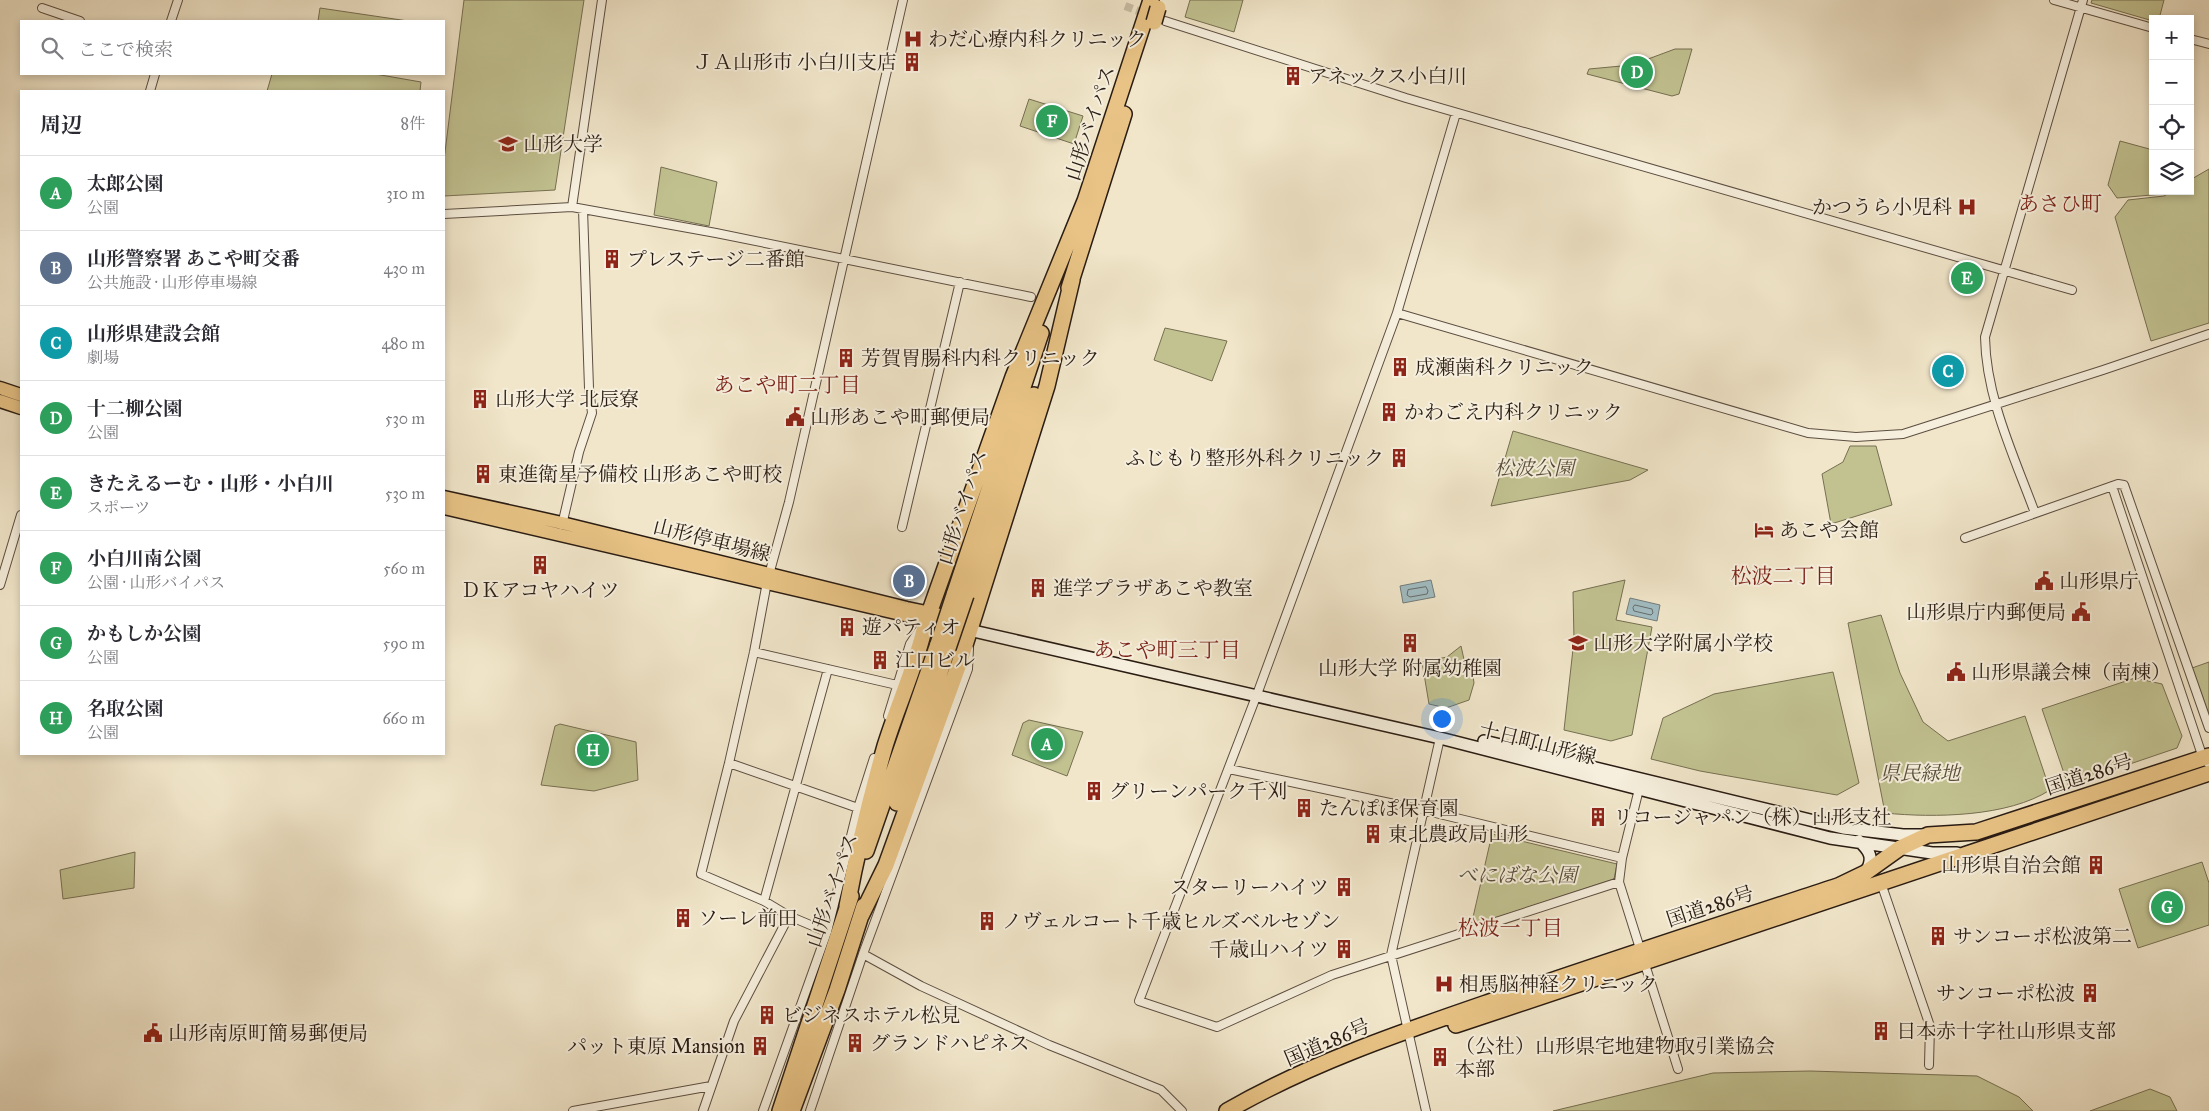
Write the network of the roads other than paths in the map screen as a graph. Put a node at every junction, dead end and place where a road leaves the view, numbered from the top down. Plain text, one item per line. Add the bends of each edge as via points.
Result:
1 (178, 0) edge
2 (602, 0) edge
3 (903, 0) edge
4 (2054, 0) edge
5 (2082, 4) edge
6 (42, 8) dead end
7 (1158, 10) edge
8 (77, 20) edge
9 (171, 20) edge
10 (2149, 27) edge
11 (2194, 39) edge
12 (2209, 44) edge
13 (155, 75) edge
14 (150, 90) edge
15 (1456, 113) junction
16 (1087, 196) junction
17 (572, 207) junction
18 (583, 209) junction
19 (445, 214) edge
20 (844, 259) junction
21 (2005, 271) junction
22 (1072, 280) junction
23 (960, 282) junction
24 (2072, 290) dead end
25 (1031, 297) dead end
26 (1397, 313) junction
27 (2209, 334) edge
28 (0, 388) edge
29 (20, 395) edge
30 (0, 401) edge
31 (1996, 404) junction
32 (20, 408) edge
33 (2112, 486) junction
34 (445, 497) edge
35 (445, 508) edge
36 (2035, 514) junction
37 (20, 518) edge
38 (902, 527) dead end
39 (561, 528) junction
40 (1965, 538) dead end
41 (768, 578) junction
42 (0, 585) edge
43 (960, 595) junction
44 (927, 616) junction
45 (970, 626) junction
46 (943, 646) junction
47 (754, 652) junction
48 (828, 669) junction
49 (898, 685) junction
50 (1258, 692) junction
51 (2209, 728) edge
52 (1440, 738) junction
53 (2207, 759) edge
54 (729, 763) junction
55 (1228, 769) junction
56 (2209, 773) edge
57 (797, 786) junction
58 (1639, 789) junction
59 (858, 808) junction
60 (1423, 810) junction
61 (1928, 835) junction
62 (1859, 841) junction
63 (1900, 848) junction
64 (1981, 850) junction
65 (1622, 858) junction
66 (1865, 873) junction
67 (1620, 882) junction
68 (1881, 883) junction
69 (764, 901) junction
70 (847, 906) junction
71 (789, 916) junction
72 (861, 916) junction
73 (827, 932) junction
74 (863, 954) junction
75 (1391, 955) junction
76 (1643, 955) junction
77 (1408, 1035) junction
78 (1929, 1065) dead end
79 (1678, 1069) dead end
80 (711, 1086) junction
81 (788, 1107) edge
82 (573, 1111) edge
83 (703, 1111) edge
84 (763, 1111) edge
85 (810, 1111) edge
86 (1182, 1111) edge
87 (1226, 1111) edge
88 (1248, 1111) edge
89 (1426, 1111) edge

1 - 9 street
2 - 17 street
3 - 20 street
4 - 5 street
5 - 10 street
5 - 21 street
6 - 8 street
7 - 15 street via 1330,75
7 - 16 highway, 山形バイパス
7 - 22 highway, 山形バイパス
11 - 12 street
13 - 14 street
15 - 21 street
15 - 26 street
16 - 43 highway, 山形バイパス
16 - 44 highway via 1013,377
17 - 18 street
17 - 19 street
18 - 20 street
18 - 39 street via 592,413
20 - 23 street
20 - 41 street via 791,493
21 - 24 street
21 - 31 street via 1985,337 1986,360
22 - 43 highway, 山形バイパス
22 - 45 highway via 1047,386
23 - 25 street
23 - 38 street
26 - 31 street via 1808,433 1856,437 1903,434
26 - 50 street
27 - 31 street
28 - 29 main road
30 - 32 main road
31 - 36 street
33 - 36 street
33 - 51 street via 2125,487
33 - 53 street
34 - 39 main road, 山形停車場線
35 - 39 main road, 山形停車場線
36 - 40 street
37 - 42 street
39 - 41 main road, 山形停車場線
41 - 44 main road, 山形停車場線
41 - 47 street
43 - 46 highway, 山形バイパス, bridge
44 - 45 main road, 山形停車場線
44 - 49 street via 910,644
44 - 70 highway via 921,645 886,744 858,847
45 - 50 main road, 十日町山形線
45 - 72 highway via 886,865
45 - 74 street via 968,669
46 - 70 highway, 山形バイパス
46 - 72 highway, 山形バイパス
47 - 48 street
47 - 54 street
48 - 49 street
48 - 57 street
49 - 59 street
50 - 52 main road, 十日町山形線
50 - 55 street
50 - 61 main road, 十日町山形線 via 1606,769 1843,828
52 - 58 main road, 十日町山形線
52 - 60 street
53 - 61 highway, 国道286号 via 1976,832
54 - 57 street
54 - 69 street via 701,874
55 - 60 street
55 - 75 street via 1138,1001 1217,1027 1332,975
56 - 64 highway, 国道286号
57 - 59 street
57 - 69 street
58 - 62 main road, 十日町山形線 via 1830,838
58 - 65 street
59 - 73 street
60 - 65 street
60 - 75 street
61 - 63 highway, 国道286号
62 - 63 main road, 十日町山形線
62 - 66 main road via 1871,856
63 - 64 main road, 十日町山形線 via 1947,854
63 - 66 highway, 国道286号
64 - 68 highway, 国道286号
65 - 67 street
66 - 76 highway, 国道286号 via 1838,886
67 - 75 street
67 - 76 street
68 - 76 highway, 国道286号
68 - 78 street via 1930,1026
69 - 71 street
70 - 81 highway, 山形バイパス
71 - 73 street
71 - 80 street via 734,1021
72 - 81 highway, 山形バイパス via 836,990
73 - 84 street
74 - 85 street
74 - 86 street via 921,986 1161,1090
75 - 77 street
76 - 77 highway, 国道286号
76 - 79 street
77 - 87 highway, 国道286号 via 1320,1064
77 - 88 highway, 国道286号
77 - 89 street
80 - 82 street
80 - 83 street

